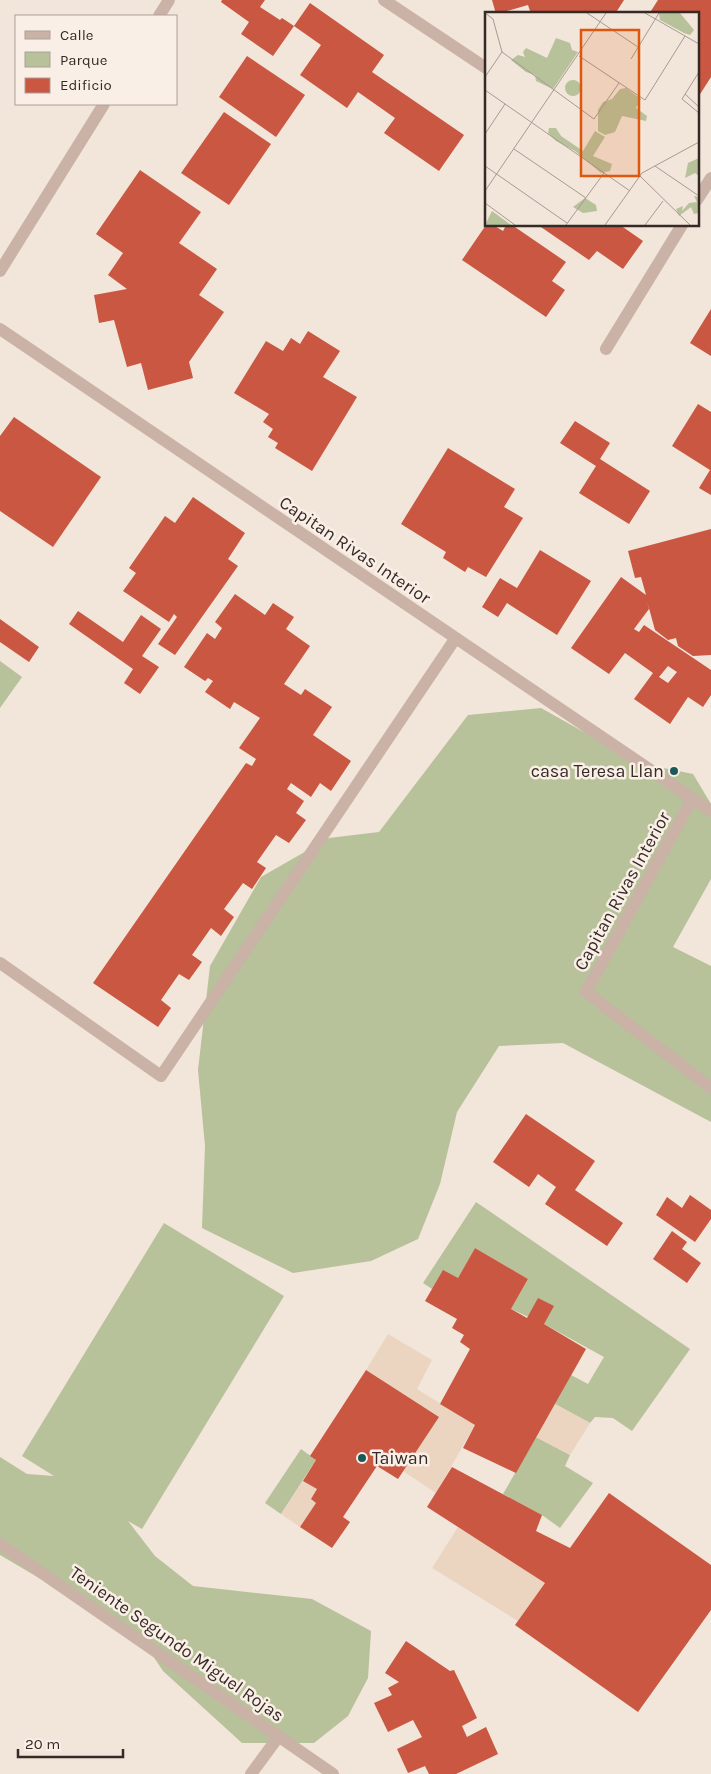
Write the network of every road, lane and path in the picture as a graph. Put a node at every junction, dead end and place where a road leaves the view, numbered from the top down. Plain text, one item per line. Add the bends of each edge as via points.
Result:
1 (169, 0) edge
2 (384, 0) edge
3 (160, 15) edge
4 (485, 67) edge
5 (103, 105) edge
6 (711, 178) edge
7 (698, 198) edge
8 (681, 226) edge
9 (0, 271) edge
10 (0, 329) edge
11 (606, 350) dead end
12 (455, 639) junction
13 (692, 799) junction
14 (711, 811) edge
15 (0, 963) edge
16 (711, 1088) edge
17 (0, 1544) edge
18 (279, 1736) junction
19 (252, 1774) edge
20 (333, 1774) edge

1 - 3 street
2 - 4 street
5 - 9 street
6 - 7 street
8 - 11 street
10 - 12 street, Capitan Rivas Interior
12 - 13 street, Capitan Rivas Interior
12 - 15 street via 161,1076
13 - 14 street, Capitan Rivas Interior
13 - 16 street, Capitan Rivas Interior via 586,992
17 - 18 street, Teniente Segundo Miguel Rojas
18 - 19 street
18 - 20 street, Teniente Segundo Miguel Rojas

